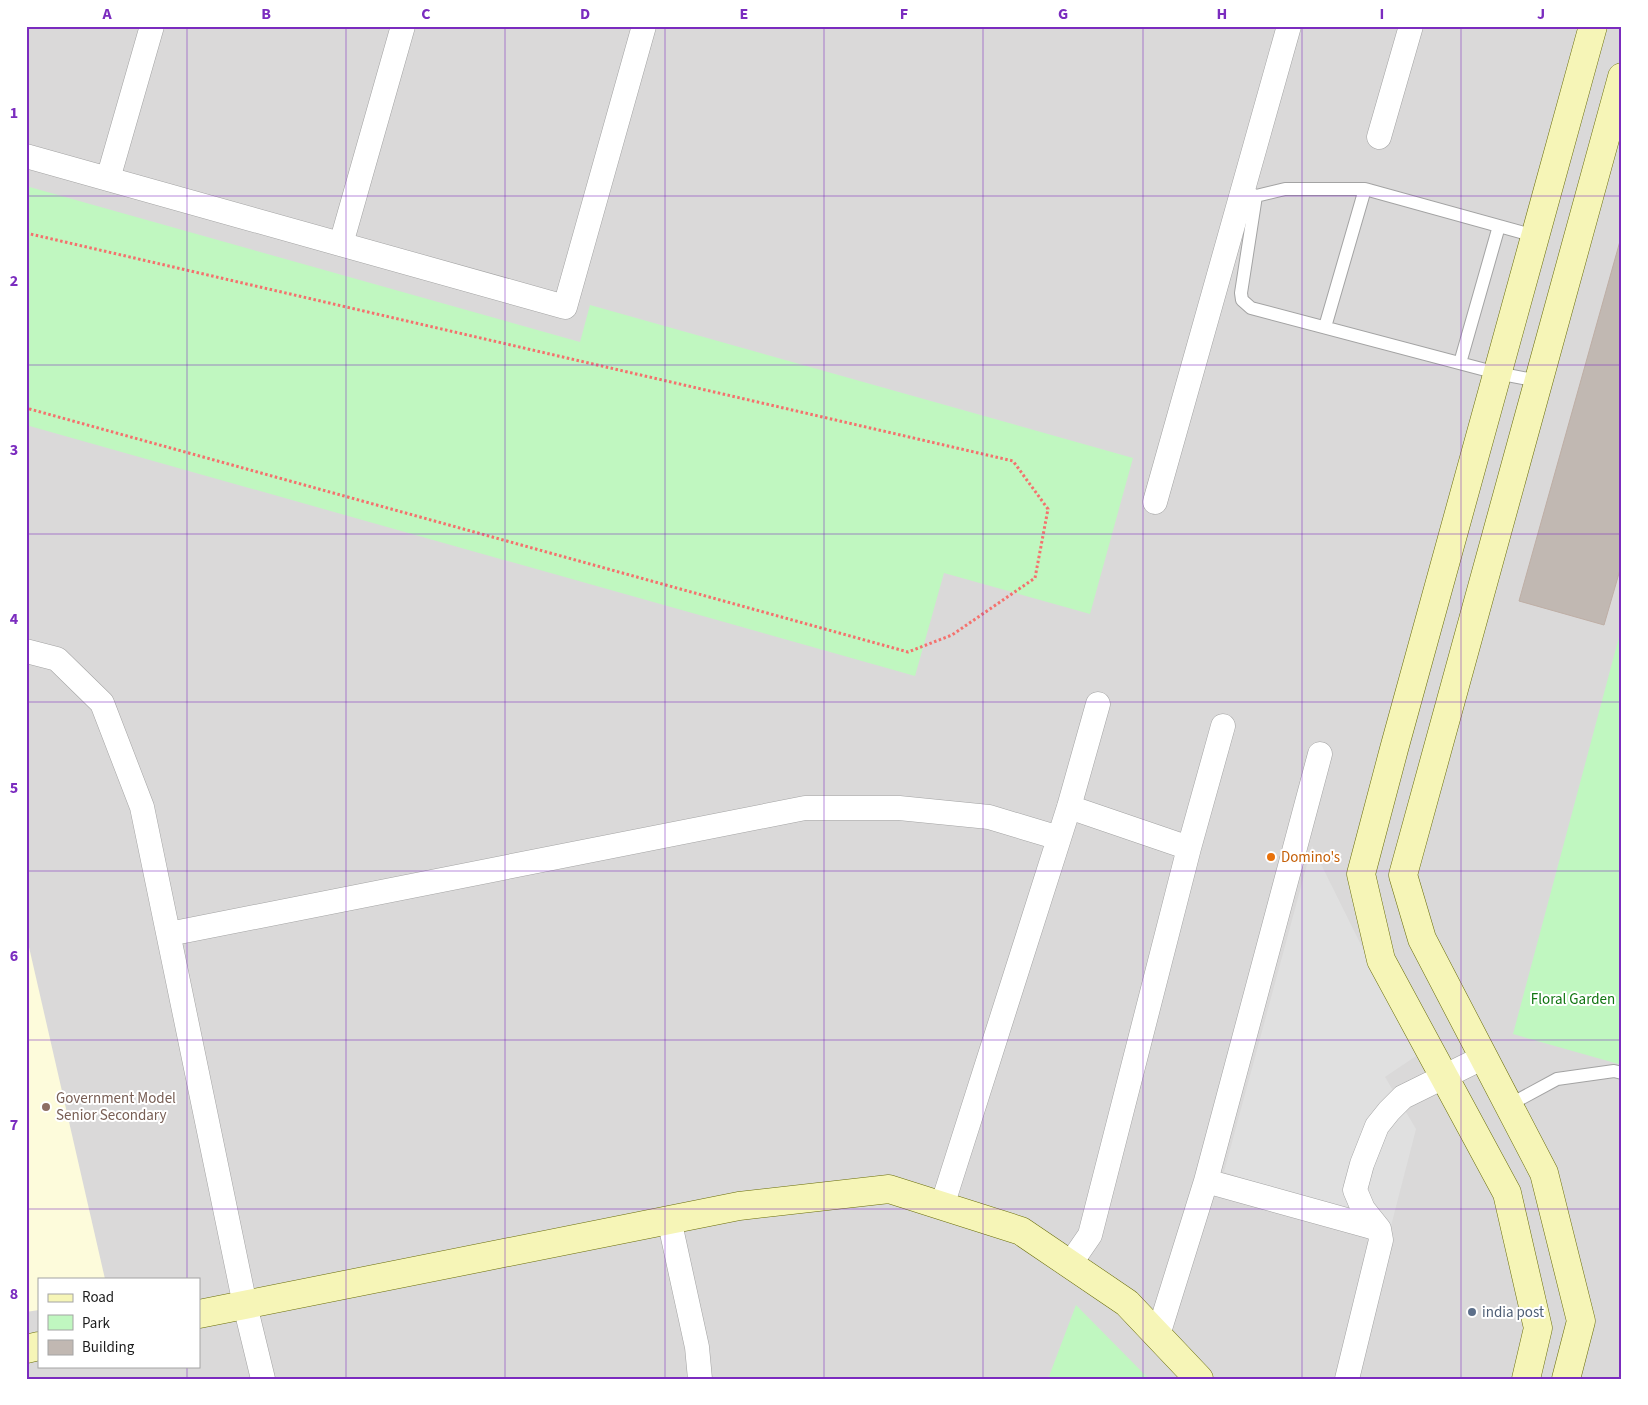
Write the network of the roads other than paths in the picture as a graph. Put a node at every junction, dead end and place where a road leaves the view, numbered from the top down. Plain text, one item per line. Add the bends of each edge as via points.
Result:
1 (152, 26) edge
2 (403, 26) edge
3 (644, 26) edge
4 (1289, 26) edge
5 (1411, 26) edge
6 (1593, 26) edge
7 (1622, 77) edge
8 (1379, 137) dead end
9 (26, 156) edge
10 (108, 179) junction
11 (1364, 189) junction
12 (1250, 193) junction
13 (1499, 226) junction
14 (1535, 236) junction
15 (341, 244) junction
16 (1325, 327) junction
17 (1460, 363) junction
18 (1498, 373) junction
19 (1539, 381) junction
20 (1155, 502) dead end
21 (26, 651) edge
22 (1098, 704) dead end
23 (1223, 726) dead end
24 (1320, 754) dead end
25 (1069, 806) junction
26 (1058, 838) junction
27 (1189, 848) junction
28 (169, 934) junction
29 (1484, 1058) junction
30 (1622, 1073) edge
31 (1444, 1077) junction
32 (1509, 1105) junction
33 (1206, 1181) junction
34 (942, 1206) junction
35 (669, 1219) junction
36 (1379, 1229) junction
37 (1070, 1264) junction
38 (245, 1305) junction
39 (200, 1314) edge
40 (1158, 1336) junction
41 (263, 1379) edge
42 (700, 1379) edge
43 (1199, 1379) edge
44 (1348, 1379) edge
45 (1526, 1379) edge
46 (1566, 1379) edge

1 - 10 street
2 - 15 street
3 - 15 street via 565,307
4 - 12 street
5 - 8 street
6 - 14 street
7 - 19 street
9 - 10 street
10 - 15 street
11 - 12 lane
11 - 13 lane
11 - 16 lane
12 - 16 lane via 1242,300 1251,308
12 - 20 street
13 - 14 lane
13 - 17 lane
14 - 18 street
16 - 17 lane
17 - 18 lane
18 - 19 lane
18 - 31 street via 1361,874 1381,960
19 - 29 street via 1403,875 1422,939
21 - 28 street via 57,659 102,703 142,807
22 - 25 street
23 - 27 street
24 - 33 street
25 - 26 street
25 - 27 street
26 - 28 street via 989,817 899,808 805,808
26 - 34 street
27 - 37 street via 1090,1235
28 - 38 street
29 - 31 street
29 - 32 street
30 - 32 lane via 1614,1070 1556,1079
31 - 36 street via 1403,1098 1378,1126 1355,1190 1363,1209
31 - 45 street via 1507,1193 1538,1328
32 - 46 street via 1544,1173 1581,1321
33 - 36 street
33 - 40 street
34 - 35 street via 889,1189 739,1206
34 - 37 street via 1021,1230
35 - 38 street
35 - 42 street via 697,1347
36 - 44 street via 1381,1240
37 - 40 street via 1127,1303
38 - 39 street
38 - 41 street
40 - 43 street

